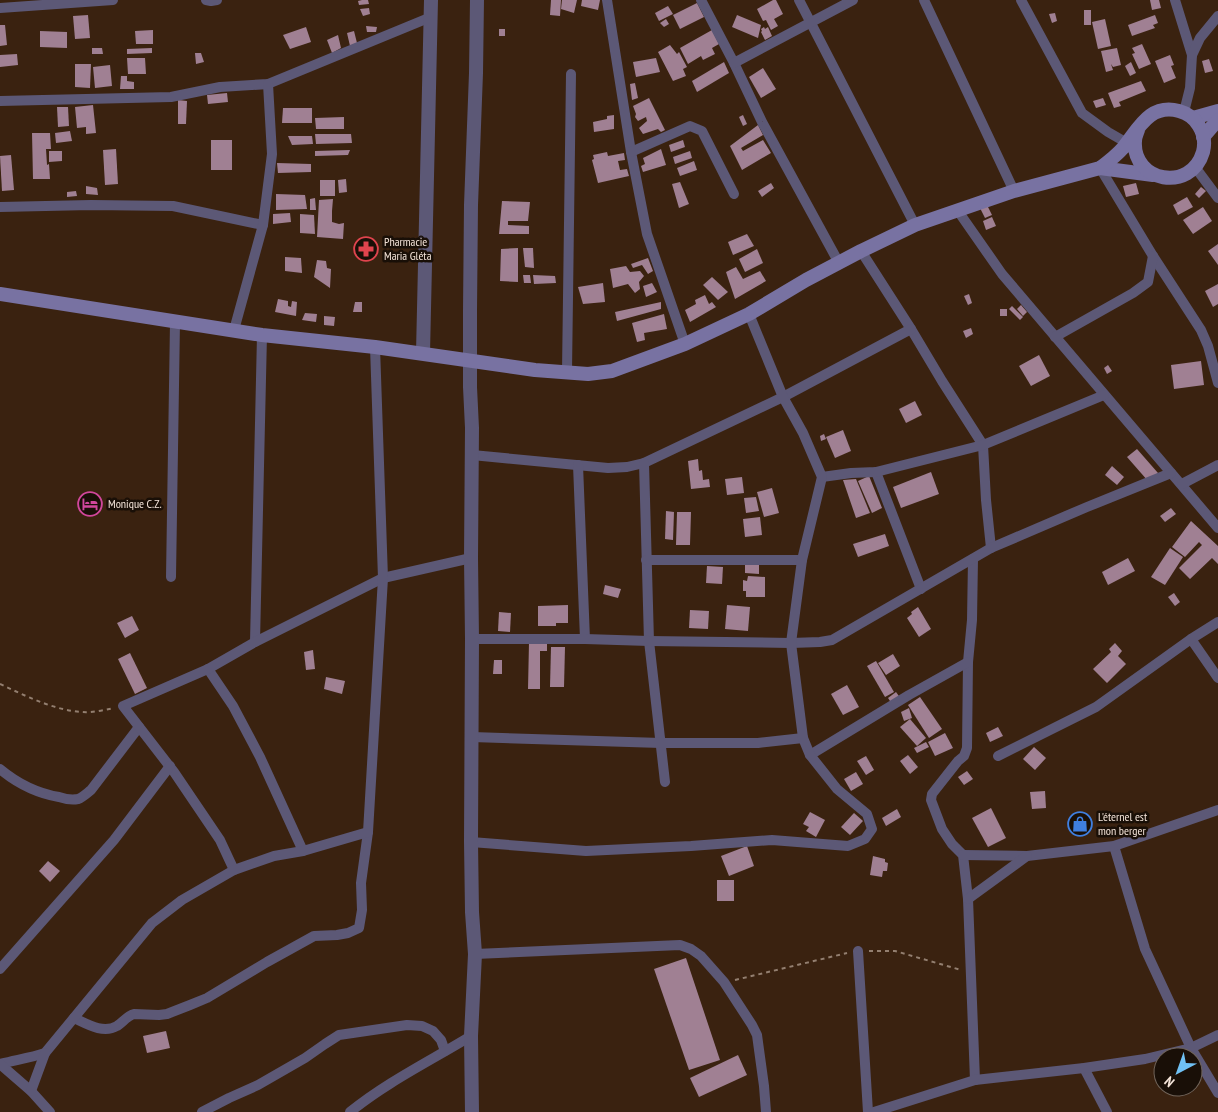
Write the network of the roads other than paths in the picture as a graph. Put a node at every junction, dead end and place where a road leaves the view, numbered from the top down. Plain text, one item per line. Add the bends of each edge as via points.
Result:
1 (113, 0) edge
2 (206, 0) edge
3 (217, 0) edge
4 (431, 0) edge
5 (477, 0) edge
6 (607, 0) edge
7 (701, 0) edge
8 (799, 0) edge
9 (853, 0) edge
10 (924, 0) edge
11 (1021, 0) edge
12 (1175, 0) edge
13 (0, 8) edge
14 (1218, 16) edge
15 (431, 17) junction
16 (810, 22) junction
17 (1192, 55) junction
18 (734, 63) junction
19 (571, 74) dead end
20 (268, 84) junction
21 (0, 101) edge
22 (1218, 111) edge
23 (1188, 115) junction
24 (1218, 120) edge
25 (1138, 130) junction
26 (1204, 137) junction
27 (1127, 143) junction
28 (631, 152) junction
29 (1195, 167) junction
30 (1100, 168) junction
31 (1155, 176) junction
32 (1014, 191) junction
33 (734, 194) dead end
34 (1218, 198) edge
35 (0, 207) edge
36 (958, 211) junction
37 (263, 225) junction
38 (915, 225) junction
39 (861, 251) junction
40 (1153, 256) junction
41 (839, 263) junction
42 (0, 294) edge
43 (749, 314) junction
44 (176, 322) junction
45 (911, 329) junction
46 (234, 330) junction
47 (262, 335) junction
48 (1055, 337) junction
49 (685, 344) junction
50 (375, 347) junction
51 (423, 353) junction
52 (470, 360) junction
53 (567, 372) junction
54 (1218, 383) edge
55 (1104, 395) junction
56 (783, 397) junction
57 (983, 445) junction
58 (472, 455) junction
59 (644, 464) junction
60 (578, 465) junction
61 (1218, 465) edge
62 (876, 472) junction
63 (1172, 474) junction
64 (822, 477) junction
65 (1182, 484) junction
66 (1218, 528) edge
67 (991, 548) junction
68 (471, 558) junction
69 (973, 559) junction
70 (646, 560) junction
71 (802, 560) junction
72 (171, 577) dead end
73 (383, 578) junction
74 (921, 589) junction
75 (1218, 622) edge
76 (472, 639) junction
77 (585, 639) junction
78 (1191, 639) junction
79 (648, 641) junction
80 (255, 642) junction
81 (790, 643) junction
82 (968, 662) junction
83 (208, 670) junction
84 (1218, 678) edge
85 (139, 726) junction
86 (472, 737) junction
87 (802, 738) junction
88 (661, 743) junction
89 (810, 755) junction
90 (998, 756) dead end
91 (170, 766) junction
92 (0, 770) edge
93 (665, 782) dead end
94 (1218, 810) edge
95 (368, 832) junction
96 (471, 842) junction
97 (1114, 846) junction
98 (303, 851) junction
99 (963, 855) junction
100 (1027, 856) junction
101 (234, 870) junction
102 (968, 899) junction
103 (858, 951) dead end
104 (475, 954) junction
105 (0, 969) edge
106 (74, 1018) junction
107 (1218, 1035) edge
108 (471, 1036) junction
109 (1191, 1047) edge
110 (1193, 1047) edge
111 (446, 1051) junction
112 (45, 1053) junction
113 (1153, 1056) edge
114 (0, 1064) edge
115 (1084, 1068) junction
116 (1203, 1068) edge
117 (975, 1080) junction
118 (31, 1091) junction
119 (1218, 1093) edge
120 (50, 1112) edge
121 (202, 1112) edge
122 (350, 1112) edge
123 (472, 1112) edge
124 (766, 1112) edge
125 (868, 1112) edge
126 (874, 1112) edge
127 (1107, 1112) edge

1 - 13 street
2 - 3 street
4 - 15 street
5 - 52 street
6 - 28 street
7 - 18 street
8 - 16 street
9 - 16 street
10 - 32 street
11 - 27 street via 1082,113
12 - 17 street
14 - 17 street via 1200,38
15 - 20 street
15 - 51 street
16 - 18 street
16 - 38 street
17 - 23 street
18 - 41 street via 762,122
19 - 53 street
20 - 21 street via 220,87 171,97
20 - 37 street via 272,154
22 - 23 main road
23 - 25 main road via 1173,109 1162,110 1144,120
23 - 26 main road via 1200,127
24 - 26 main road
25 - 27 main road
25 - 31 main road via 1135,151 1146,170
26 - 29 main road via 1201,158
27 - 30 main road
28 - 33 street via 690,126 702,131
28 - 49 street via 647,234
29 - 31 main road via 1177,178
29 - 34 street
30 - 31 main road
30 - 32 main road
30 - 40 street
32 - 36 main road
35 - 37 street via 173,206
36 - 38 main road
36 - 48 street via 1002,274
37 - 46 street
38 - 39 main road
39 - 41 main road
39 - 45 street
40 - 48 street via 1148,282
40 - 54 street via 1202,330
41 - 43 main road
42 - 44 main road
43 - 49 main road
43 - 56 street
44 - 46 main road
44 - 72 street
45 - 56 street
45 - 57 street
46 - 47 main road
47 - 50 main road
47 - 80 street
48 - 55 street
49 - 53 main road via 612,372
50 - 51 main road
50 - 73 street
51 - 52 main road
52 - 53 main road
52 - 58 street
55 - 57 street
55 - 63 street
56 - 59 street
56 - 64 street
57 - 62 street
57 - 67 street
58 - 60 street
58 - 68 street
59 - 60 street via 608,468
59 - 70 street
60 - 77 street
61 - 65 street
62 - 64 street
62 - 74 street
63 - 65 street
63 - 67 street
64 - 71 street
65 - 66 street
67 - 69 street
68 - 73 street
68 - 76 street
69 - 74 street
69 - 82 street
70 - 71 street
70 - 79 street
71 - 81 street
73 - 80 street
73 - 95 street
74 - 81 street via 832,640
75 - 78 street
76 - 77 street
76 - 86 street
77 - 79 street
78 - 84 street
78 - 90 street via 1096,707
79 - 81 street
79 - 88 street
80 - 83 street
81 - 87 street
82 - 89 street
82 - 99 street via 967,748 932,794 931,800 942,828
83 - 85 street via 124,706
83 - 98 street via 233,706 260,757
85 - 91 street
85 - 92 street via 91,790 77,799 44,795 12,780
86 - 88 street
86 - 96 street
87 - 88 street via 758,743
87 - 89 street
88 - 93 street
89 - 96 street via 838,789 867,814 872,829 866,839 848,846 772,840 586,851
91 - 101 street via 220,840
91 - 105 street via 114,840
94 - 97 street
95 - 98 street
95 - 106 street via 359,928 337,935 314,936 207,998 167,1014 130,1015 109,1029 94,1027
96 - 104 street
97 - 100 street
97 - 109 street via 1146,949
98 - 101 street via 274,856
99 - 100 street
99 - 102 street
100 - 102 street
101 - 106 street via 182,900 152,923
102 - 117 street
103 - 125 street
104 - 108 street
104 - 124 street via 680,944 691,949 724,982 752,1025 757,1036
106 - 112 street
107 - 110 street
108 - 111 street
108 - 123 street
111 - 121 street via 433,1031 422,1026 407,1025 340,1035 258,1085
111 - 122 street via 408,1072
112 - 114 street
112 - 118 street
113 - 115 street
114 - 118 street
115 - 117 street
115 - 127 street
116 - 119 street
117 - 126 street
118 - 120 street

